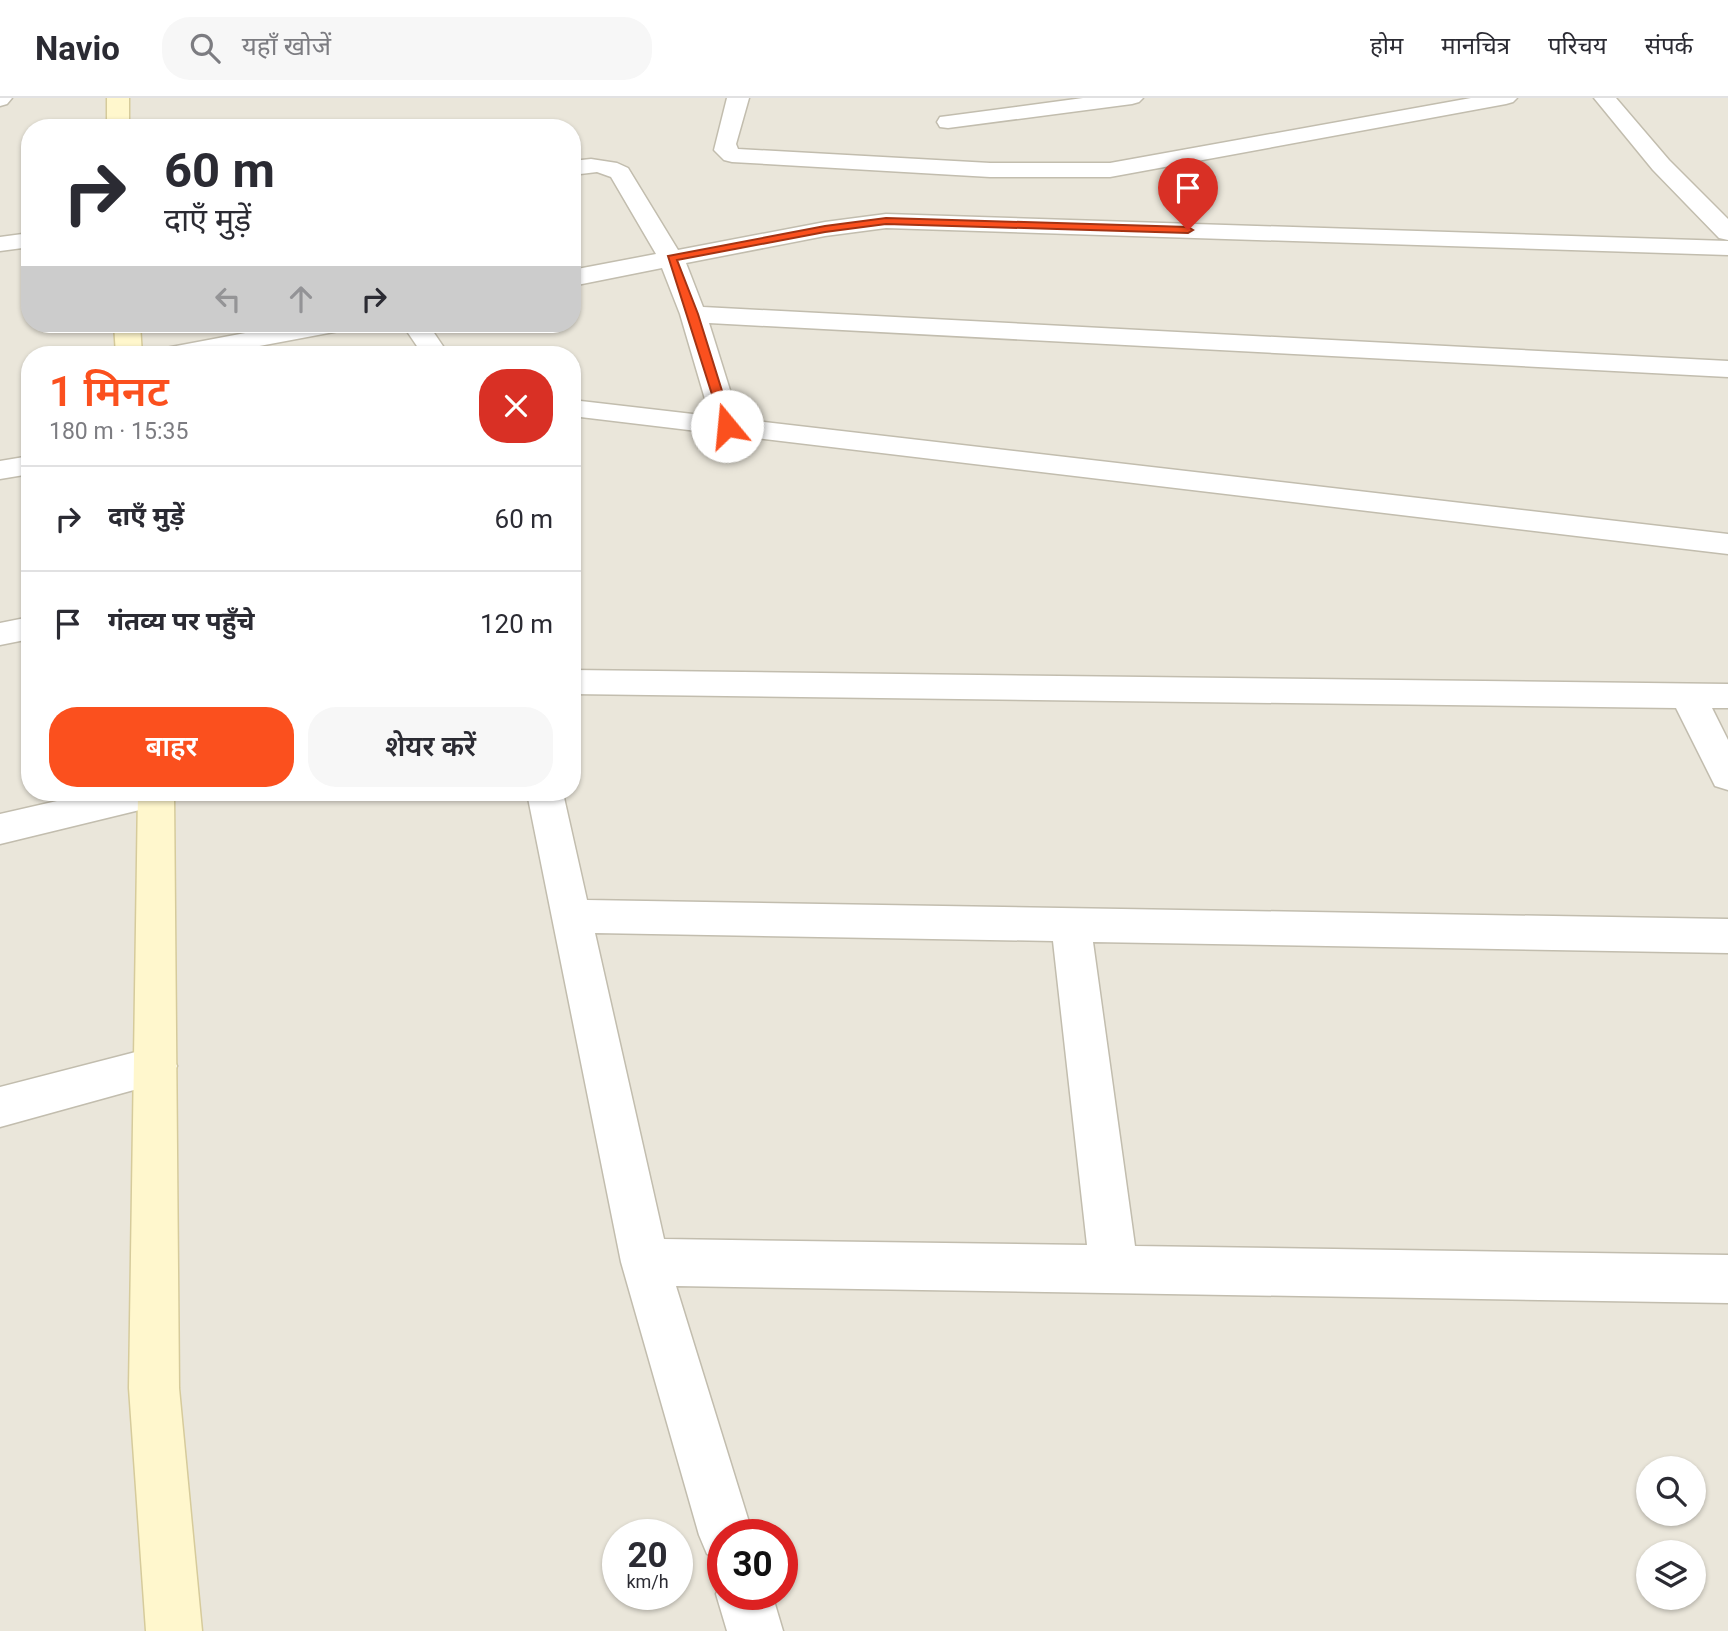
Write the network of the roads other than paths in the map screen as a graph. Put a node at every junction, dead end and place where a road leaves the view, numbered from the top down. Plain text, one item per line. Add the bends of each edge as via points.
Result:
1 (118, 98) edge
2 (738, 98) edge
3 (1132, 98) edge
4 (1507, 98) edge
5 (1605, 98) edge
6 (118, 119) edge
7 (581, 167) edge
8 (990, 170) junction
9 (1728, 233) edge
10 (21, 241) edge
11 (0, 244) edge
12 (1728, 248) edge
13 (671, 258) junction
14 (581, 276) edge
15 (693, 314) junction
16 (287, 333) edge
17 (218, 346) edge
18 (1728, 369) edge
19 (581, 409) edge
20 (727, 426) junction
21 (21, 466) edge
22 (0, 470) edge
23 (1728, 544) edge
24 (21, 630) edge
25 (0, 634) edge
26 (581, 682) edge
27 (1688, 696) junction
28 (1728, 696) edge
29 (1728, 776) edge
30 (120, 801) edge
31 (154, 801) edge
32 (547, 801) edge
33 (0, 829) edge
34 (572, 916) junction
35 (1071, 925) junction
36 (1728, 936) edge
37 (155, 1066) junction
38 (0, 1107) edge
39 (645, 1262) junction
40 (1114, 1269) junction
41 (1728, 1279) edge
42 (721, 1519) edge
43 (749, 1610) edge
44 (174, 1631) edge
45 (755, 1631) edge

1 - 6 street
2 - 8 street via 725,144 732,155
3 - 8 street via 943,114
4 - 8 street via 1110,170
5 - 9 street via 1661,165
7 - 13 street via 611,167 620,173
10 - 11 street
12 - 13 street via 886,221
13 - 14 street
13 - 15 street
15 - 18 street
15 - 20 street
16 - 17 street
19 - 20 street
20 - 23 street
21 - 22 street
24 - 25 street
26 - 27 street
27 - 28 street
27 - 29 street
30 - 33 street
31 - 37 street
32 - 34 street
34 - 35 street
34 - 39 street
35 - 36 street
35 - 40 street
37 - 38 street
37 - 44 street via 154,1388
39 - 40 street
39 - 42 street
40 - 41 street
43 - 45 street

